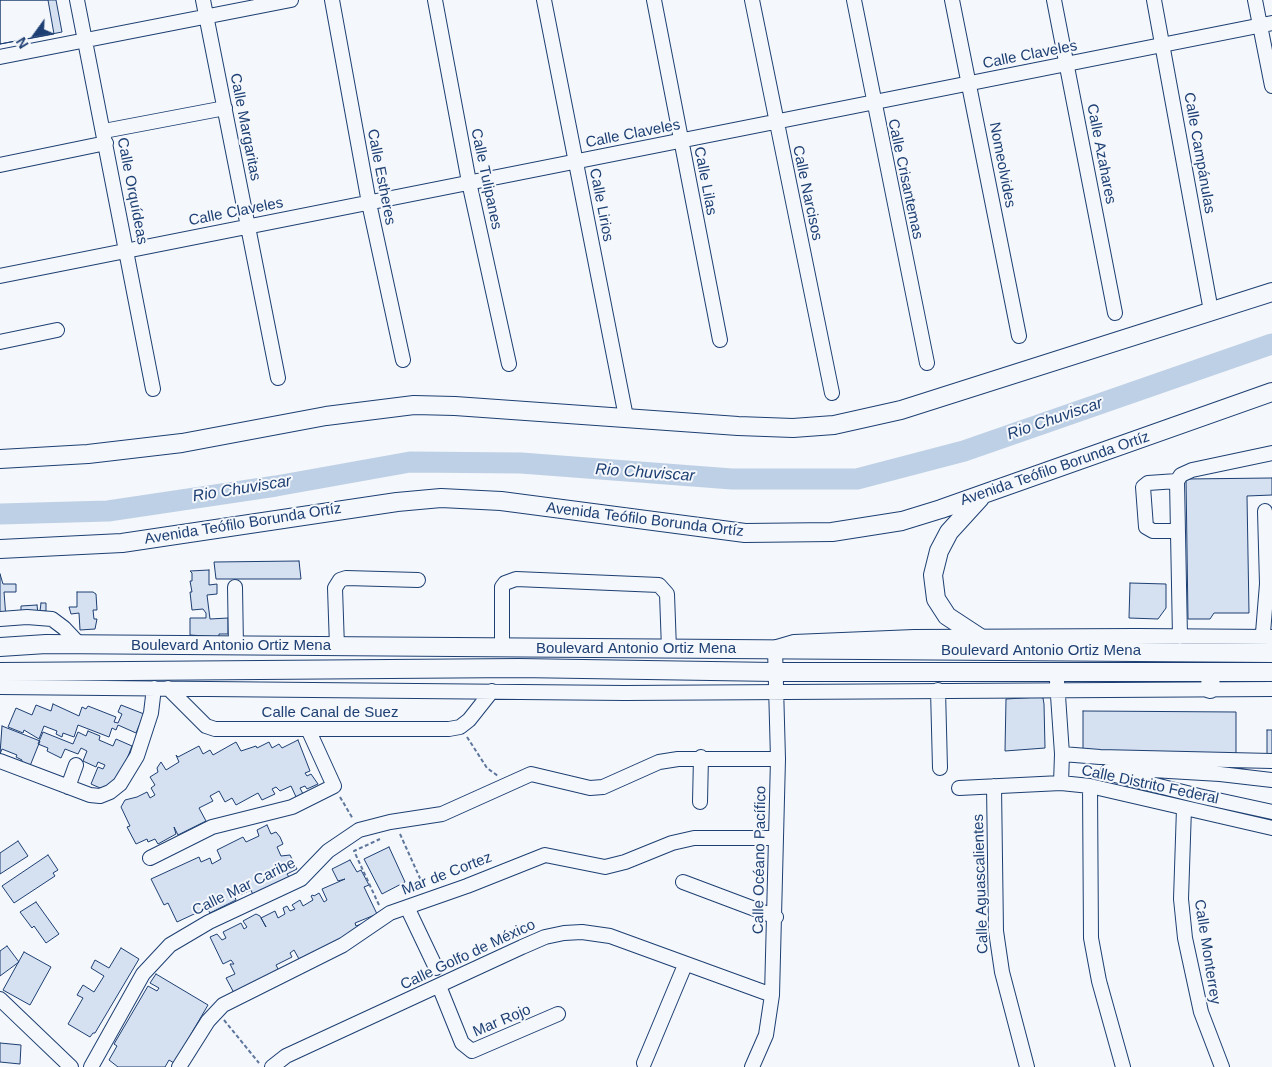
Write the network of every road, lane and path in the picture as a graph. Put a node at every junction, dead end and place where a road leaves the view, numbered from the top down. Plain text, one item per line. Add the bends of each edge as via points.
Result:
1 (77, 0) edge
2 (203, 0) edge
3 (291, 0) edge
4 (332, 0) edge
5 (435, 0) edge
6 (544, 0) edge
7 (654, 0) edge
8 (752, 0) edge
9 (854, 0) edge
10 (952, 0) edge
11 (1054, 0) edge
12 (1154, 0) edge
13 (1255, 0) edge
14 (207, 16) junction
15 (1267, 24) edge
16 (85, 39) junction
17 (1164, 45) junction
18 (0, 57) edge
19 (1067, 64) junction
20 (969, 84) junction
21 (1272, 86) edge
22 (873, 102) junction
23 (225, 108) junction
24 (776, 122) junction
25 (105, 137) junction
26 (681, 140) junction
27 (576, 162) junction
28 (0, 166) edge
29 (469, 182) junction
30 (369, 203) junction
31 (248, 227) junction
32 (127, 249) junction
33 (0, 276) edge
34 (1272, 292) edge
35 (1211, 311) junction
36 (1115, 313) dead end
37 (58, 330) dead end
38 (1019, 336) dead end
39 (720, 340) dead end
40 (0, 342) edge
41 (403, 360) dead end
42 (926, 363) dead end
43 (509, 364) dead end
44 (278, 378) dead end
45 (152, 389) dead end
46 (1272, 392) edge
47 (832, 393) dead end
48 (626, 417) junction
49 (1272, 453) edge
50 (0, 459) edge
51 (1177, 481) junction
52 (985, 494) junction
53 (1264, 511) dead end
54 (1177, 531) junction
55 (0, 549) edge
56 (418, 580) dead end
57 (235, 587) dead end
58 (0, 620) edge
59 (979, 637) junction
60 (1180, 637) junction
61 (0, 638) edge
62 (46, 644) junction
63 (80, 644) junction
64 (1267, 645) edge
65 (236, 646) junction
66 (0, 647) edge
67 (337, 647) junction
68 (502, 648) junction
69 (775, 649) junction
70 (669, 650) junction
71 (775, 672) junction
72 (1211, 672) junction
73 (1267, 680) edge
74 (1057, 681) junction
75 (1106, 681) junction
76 (0, 684) edge
77 (161, 688) junction
78 (938, 690) junction
79 (1210, 690) junction
80 (492, 691) junction
81 (776, 692) junction
82 (460, 727) junction
83 (308, 730) junction
84 (1062, 754) junction
85 (701, 758) junction
86 (778, 759) junction
87 (0, 761) edge
88 (1267, 761) edge
89 (76, 765) dead end
90 (940, 768) dead end
91 (1267, 780) edge
92 (1061, 783) junction
93 (509, 784) junction
94 (334, 786) junction
95 (994, 786) junction
96 (1090, 786) junction
97 (68, 787) junction
98 (960, 788) dead end
99 (700, 802) dead end
100 (1184, 808) junction
101 (1272, 812) edge
102 (375, 825) junction
103 (1272, 828) edge
104 (359, 830) junction
105 (399, 831) dead end
106 (386, 836) dead end
107 (775, 838) junction
108 (380, 839) junction
109 (150, 858) dead end
110 (683, 882) dead end
111 (387, 902) dead end
112 (407, 907) junction
113 (776, 917) junction
114 (685, 965) junction
115 (436, 968) dead end
116 (439, 986) junction
117 (772, 995) junction
118 (0, 1000) edge
119 (216, 1010) junction
120 (558, 1014) dead end
121 (644, 1063) dead end
122 (71, 1067) edge
123 (91, 1067) edge
124 (179, 1067) edge
125 (262, 1067) edge
126 (272, 1067) edge
127 (752, 1067) edge
128 (1027, 1067) edge
129 (1123, 1067) edge
130 (1222, 1067) edge

1 - 16 street, Calle Orquídeas
2 - 14 street, Calle Margaritas
3 - 14 street
4 - 30 street, Calle Estheres
5 - 29 street, Calle Tulipanes
6 - 27 street, Calle Lirios
7 - 26 street, Calle Lilas
8 - 24 street, Calle Narcisos
9 - 22 street, Calle Crisantemas
10 - 20 street, Nomeolvides
11 - 19 street, Calle Azahares
12 - 17 street, Calle Campánulas
13 - 15 street
14 - 16 street
14 - 23 street, Calle Margaritas
15 - 17 street, Calle Claveles
15 - 21 street
16 - 18 street
16 - 25 street, Calle Orquídeas
17 - 19 street, Calle Claveles
17 - 35 street, Calle Campánulas
19 - 20 street, Calle Claveles
19 - 36 street, Calle Azahares
20 - 22 street, Calle Claveles
20 - 38 street, Nomeolvides
22 - 24 street, Calle Claveles
22 - 42 street, Calle Crisantemas
23 - 25 street
23 - 31 street, Calle Margaritas
24 - 26 street, Calle Claveles
24 - 47 street, Calle Narcisos
25 - 28 street
25 - 32 street, Calle Orquídeas
26 - 27 street, Calle Claveles
26 - 39 street, Calle Lilas
27 - 29 street, Calle Claveles
27 - 48 street, Calle Lirios
29 - 30 street, Calle Claveles
29 - 43 street, Calle Tulipanes
30 - 31 street, Calle Claveles
30 - 41 street, Calle Estheres
31 - 32 street, Calle Claveles
31 - 44 street, Calle Margaritas
32 - 33 street, Calle Claveles
32 - 45 street, Calle Orquídeas
34 - 35 main road
35 - 48 main road via 901,410 834,425 793,428
37 - 40 street
46 - 52 main road, Avenida Teófilo Borunda Ortíz
48 - 50 main road via 414,406 326,416 182,443
49 - 51 street via 1192,470
51 - 54 street
51 - 54 street via 1148,483 1143,488 1146,527 1153,531
52 - 55 main road, Avenida Teófilo Borunda Ortíz via 902,521 832,532 744,533 501,501 441,498 122,543
52 - 59 main road via 948,532 939,550 933,575 936,599 947,616
53 - 64 street
54 - 60 street
56 - 67 street via 340,580 335,588
57 - 65 street
58 - 63 street via 52,619
59 - 60 street
59 - 69 street via 794,642 783,643
60 - 64 street
61 - 62 street
62 - 63 main road, Boulevard Antonio Ortiz Mena
62 - 66 main road, Boulevard Antonio Ortiz Mena
63 - 65 main road, Boulevard Antonio Ortiz Mena
64 - 69 main road, Boulevard Antonio Ortiz Mena
64 - 73 street
65 - 67 main road, Boulevard Antonio Ortiz Mena
67 - 68 main road, Boulevard Antonio Ortiz Mena
68 - 70 main road, Boulevard Antonio Ortiz Mena
68 - 70 street via 502,587 516,579 659,585 667,594
69 - 70 main road, Boulevard Antonio Ortiz Mena
69 - 71 street, Calle Océano Pacífico
71 - 74 main road, Boulevard Antonio Ortiz Mena
71 - 76 main road, Boulevard Antonio Ortiz Mena via 509,668
71 - 81 street, Calle Océano Pacífico
72 - 73 main road, Boulevard Antonio Ortiz Mena
72 - 75 main road, Boulevard Antonio Ortiz Mena
72 - 79 main road
73 - 79 street, Boulevard Antonio Ortiz Mena
74 - 75 main road, Boulevard Antonio Ortiz Mena
74 - 78 street, Boulevard Antonio Ortiz Mena
74 - 84 street
75 - 79 street, Boulevard Antonio Ortiz Mena
76 - 77 street, Boulevard Antonio Ortiz Mena
77 - 80 street, Boulevard Antonio Ortiz Mena
77 - 83 street, Calle Canal de Suez via 206,726 215,729
77 - 97 street via 146,733 130,770 120,784 100,796
78 - 81 street, Boulevard Antonio Ortiz Mena
78 - 90 street
80 - 81 street, Boulevard Antonio Ortiz Mena
80 - 82 street
81 - 86 street, Calle Océano Pacífico
82 - 83 street, Calle Canal de Suez
82 - 93 path via 487,768
83 - 94 street
84 - 88 street
84 - 92 street
85 - 86 street, Calle Mar Caribe
85 - 93 street, Calle Mar Caribe via 658,762 603,787 590,788 531,774
85 - 99 street
86 - 107 street, Calle Océano Pacífico
87 - 97 street
88 - 91 street
89 - 97 street
91 - 101 street via 1112,768 1108,771
92 - 95 street, Calle Distrito Federal
92 - 96 street, Calle Distrito Federal
93 - 102 street, Calle Mar Caribe via 442,814
94 - 104 path
94 - 109 street via 292,807 212,827
95 - 98 street, Calle Distrito Federal
95 - 128 street, Calle Aguascalientes via 996,930 1002,972
96 - 100 street, Calle Distrito Federal
96 - 129 street via 1091,938 1099,981
100 - 103 street, Calle Distrito Federal
100 - 130 street, Calle Monterrey via 1181,899 1185,938 1201,1012
102 - 104 street, Calle Mar Caribe
102 - 108 path
104 - 123 street, Calle Mar Caribe via 328,851 301,879 209,922 170,945 143,974
105 - 112 path via 423,885 403,896
106 - 108 path
107 - 112 street, Mar de Cortez via 694,838 672,842 605,867 545,855
107 - 113 street, Calle Océano Pacífico
108 - 111 path via 354,851 379,905
110 - 113 street
112 - 115 street
112 - 119 street, Mar de Cortez via 390,913 343,945
113 - 117 street, Calle Océano Pacífico
114 - 116 street, Calle Golfo de México via 610,936 564,933 545,937
114 - 117 street, Calle Golfo de México
114 - 121 street
116 - 120 street, Mar Rojo via 462,1043 472,1051
116 - 126 street, Calle Golfo de México via 286,1056
117 - 127 street, Calle Océano Pacífico via 766,1035
118 - 122 street
119 - 124 street, Mar de Cortez
119 - 125 path

